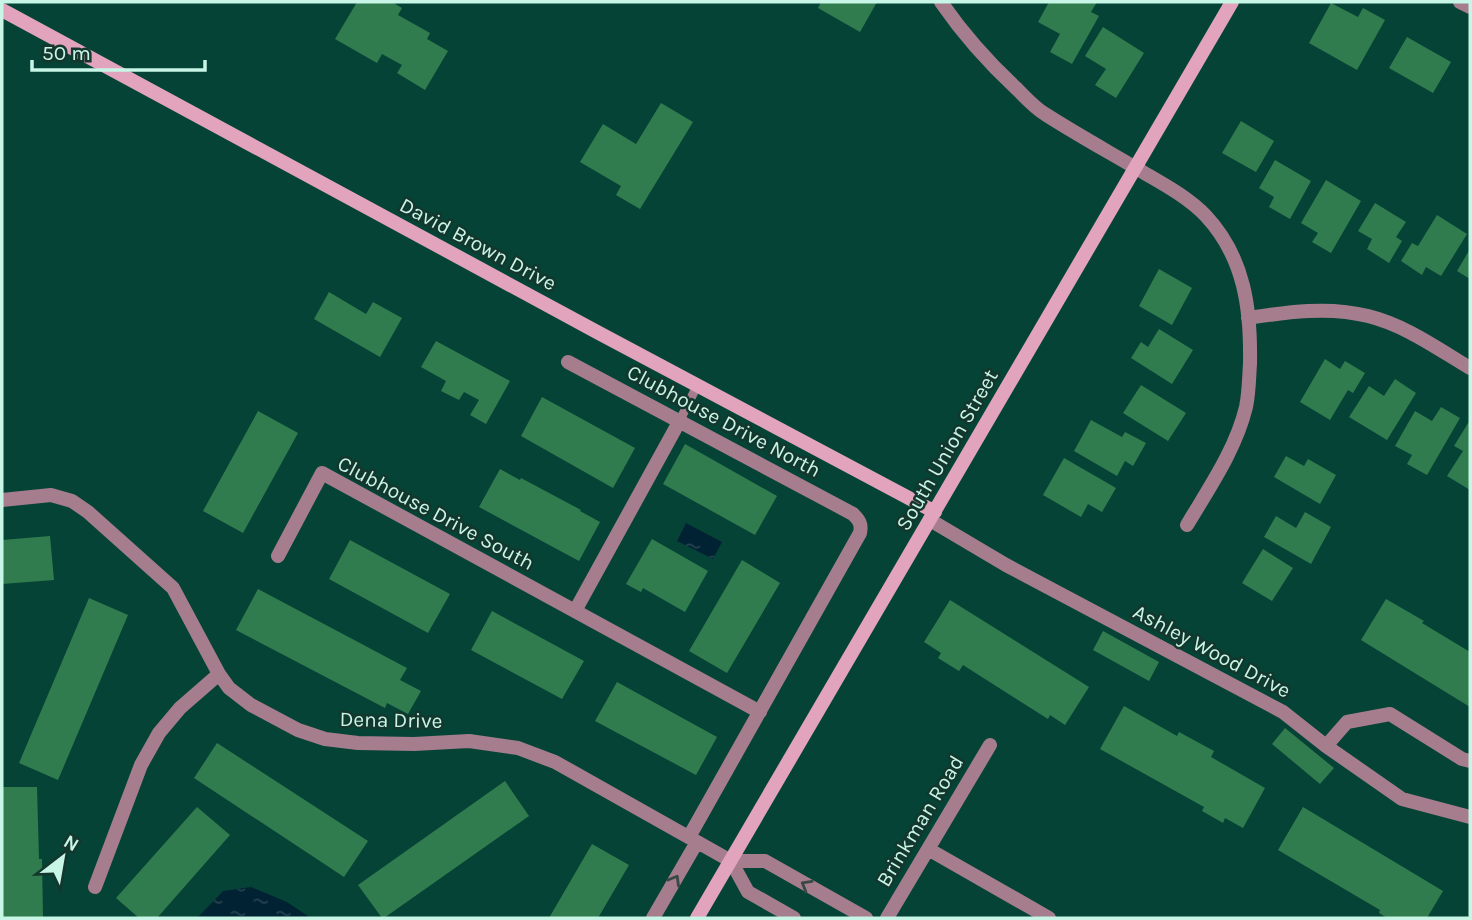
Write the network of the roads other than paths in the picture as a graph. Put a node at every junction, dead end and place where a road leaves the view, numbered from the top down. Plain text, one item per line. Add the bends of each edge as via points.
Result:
1 (941, 2) edge
2 (1233, 2) edge
3 (1460, 2) edge
4 (1470, 7) edge
5 (2, 10) edge
6 (1136, 168) junction
7 (1248, 318) junction
8 (568, 362) dead end
9 (1470, 368) edge
10 (697, 386) junction
11 (679, 422) junction
12 (2, 500) edge
13 (933, 516) junction
14 (859, 520) joint
15 (1188, 525) dead end
16 (278, 556) dead end
17 (575, 611) junction
18 (219, 674) junction
19 (760, 712) junction
20 (990, 746) dead end
21 (1326, 746) junction
22 (1470, 761) edge
23 (1470, 817) edge
24 (693, 839) junction
25 (928, 849) junction
26 (731, 861) junction
27 (96, 887) dead end
28 (653, 918) edge
29 (698, 918) edge
30 (794, 918) edge
31 (866, 918) edge
32 (887, 918) edge
33 (1049, 918) edge

1 - 6 street via 972,44 1042,112
2 - 6 street, South Union Street
3 - 4 street
5 - 10 street, David Brown Drive
6 - 7 street via 1181,195 1221,235 1244,284
6 - 13 street, South Union Street
7 - 9 street via 1293,312 1368,316
7 - 15 street via 1247,406 1226,458
8 - 11 street, Clubhouse Drive North
10 - 11 lane
10 - 13 street, David Brown Drive
11 - 14 street, Clubhouse Drive North
11 - 17 street
12 - 18 street, Dena Drive via 51,495 88,512 173,587
13 - 21 street, Ashley Wood Drive via 1006,565 1283,712
13 - 26 street, South Union Street
14 - 19 street, South Union Street via 860,533
16 - 17 street, Clubhouse Drive South via 322,473
17 - 19 street, Clubhouse Drive South
18 - 24 street, Dena Drive via 251,705 325,739 414,744 469,741 518,748 555,762
18 - 27 street via 159,733 141,765
19 - 24 street, South Union Street
20 - 25 street, Brinkman Road
21 - 22 street via 1346,723 1390,714
21 - 23 street, Ashley Wood Drive via 1402,799
24 - 26 street, Dena Drive
28 -> 24 street, South Union Street
25 - 32 street, Brinkman Road
25 - 33 street
26 - 29 street, South Union Street
26 - 30 street via 748,892
31 -> 26 street via 765,861

